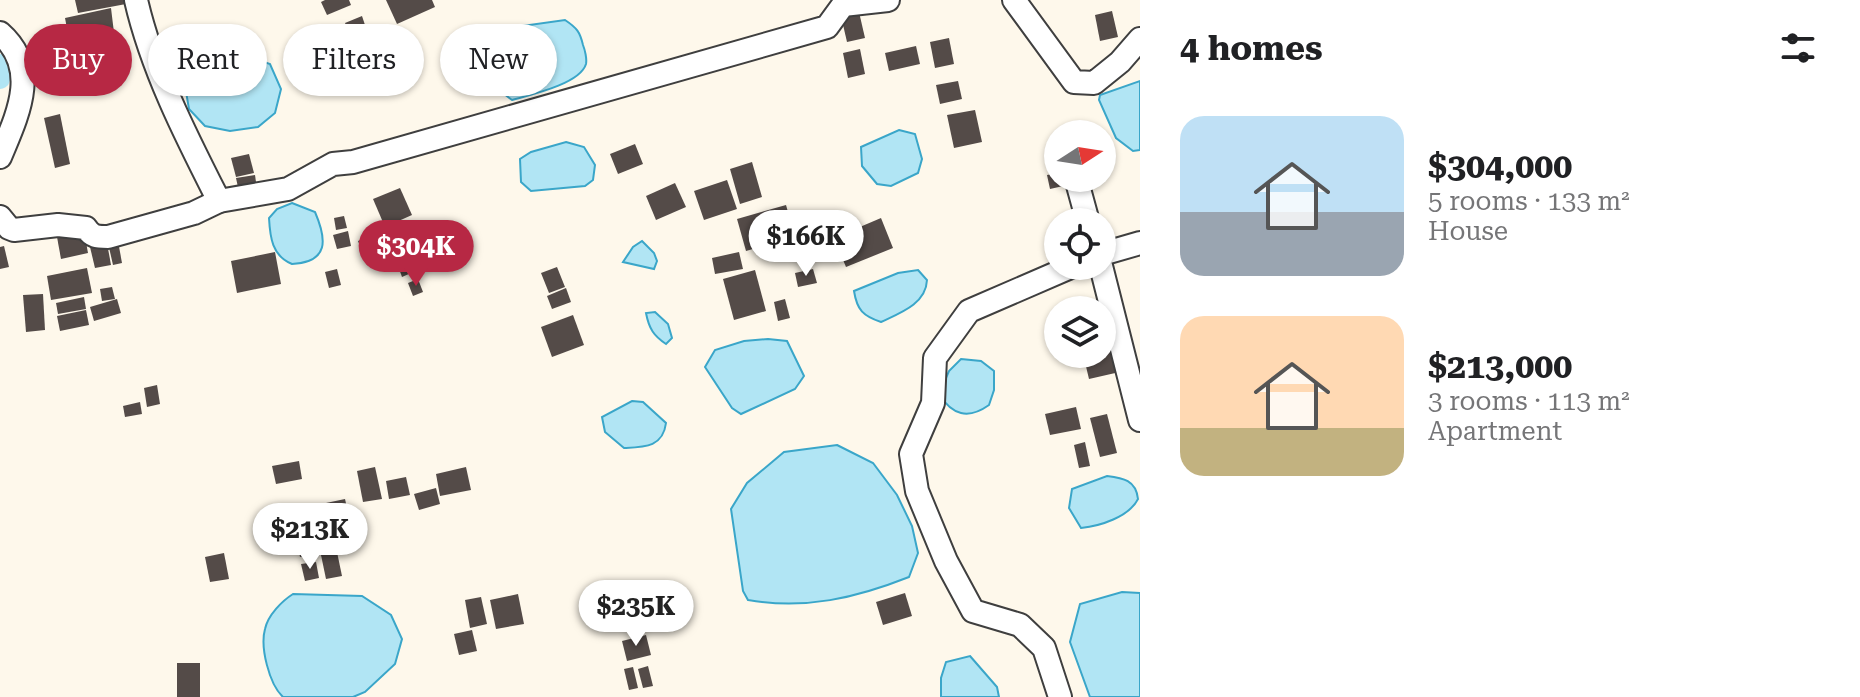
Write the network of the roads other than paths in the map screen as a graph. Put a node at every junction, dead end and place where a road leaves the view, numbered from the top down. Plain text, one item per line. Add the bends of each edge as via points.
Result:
1 (136, 0) edge
2 (888, 0) edge
3 (1014, 0) edge
4 (0, 33) edge
5 (1140, 39) edge
6 (0, 157) edge
7 (219, 201) junction
8 (0, 217) edge
9 (1140, 243) edge
10 (1116, 250) edge
11 (1044, 279) edge
12 (1105, 280) edge
13 (1140, 420) edge
14 (1060, 697) edge

1 - 7 street via 168,91
2 - 7 street via 843,5 827,27 333,164 288,189
3 - 5 street via 1074,82 1094,83
4 - 6 street via 15,53 24,81 23,98
7 - 8 street via 108,237 71,225 14,230
9 - 10 street
11 - 14 street via 969,311 935,358 933,403 911,454 917,491 973,611 1020,625 1044,648
12 - 13 street

